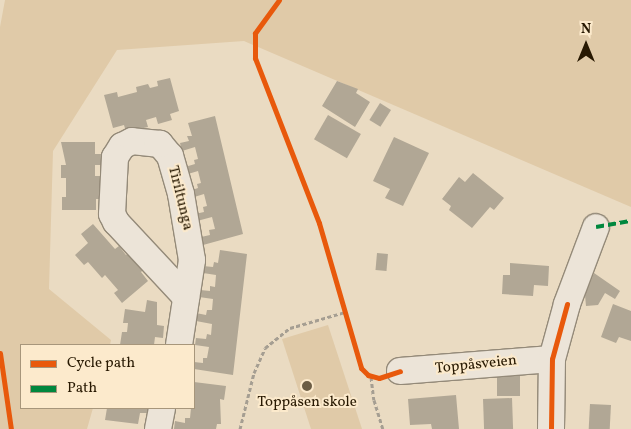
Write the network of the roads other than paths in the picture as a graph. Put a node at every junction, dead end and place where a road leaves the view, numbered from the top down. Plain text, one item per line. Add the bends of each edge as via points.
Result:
1 (596, 227) dead end
2 (186, 296) junction
3 (179, 344) edge
4 (552, 359) junction
5 (400, 371) road end
6 (162, 409) edge
7 (158, 429) edge
8 (551, 429) edge

1 - 4 street via 567,304
2 - 2 street, Tiriltunga via 191,274 191,244 176,173 170,156 160,144 132,141 122,146 115,157 112,214
2 - 3 street, Tiriltunga
4 - 5 street, Toppåsveien
4 - 8 street
6 - 7 street

